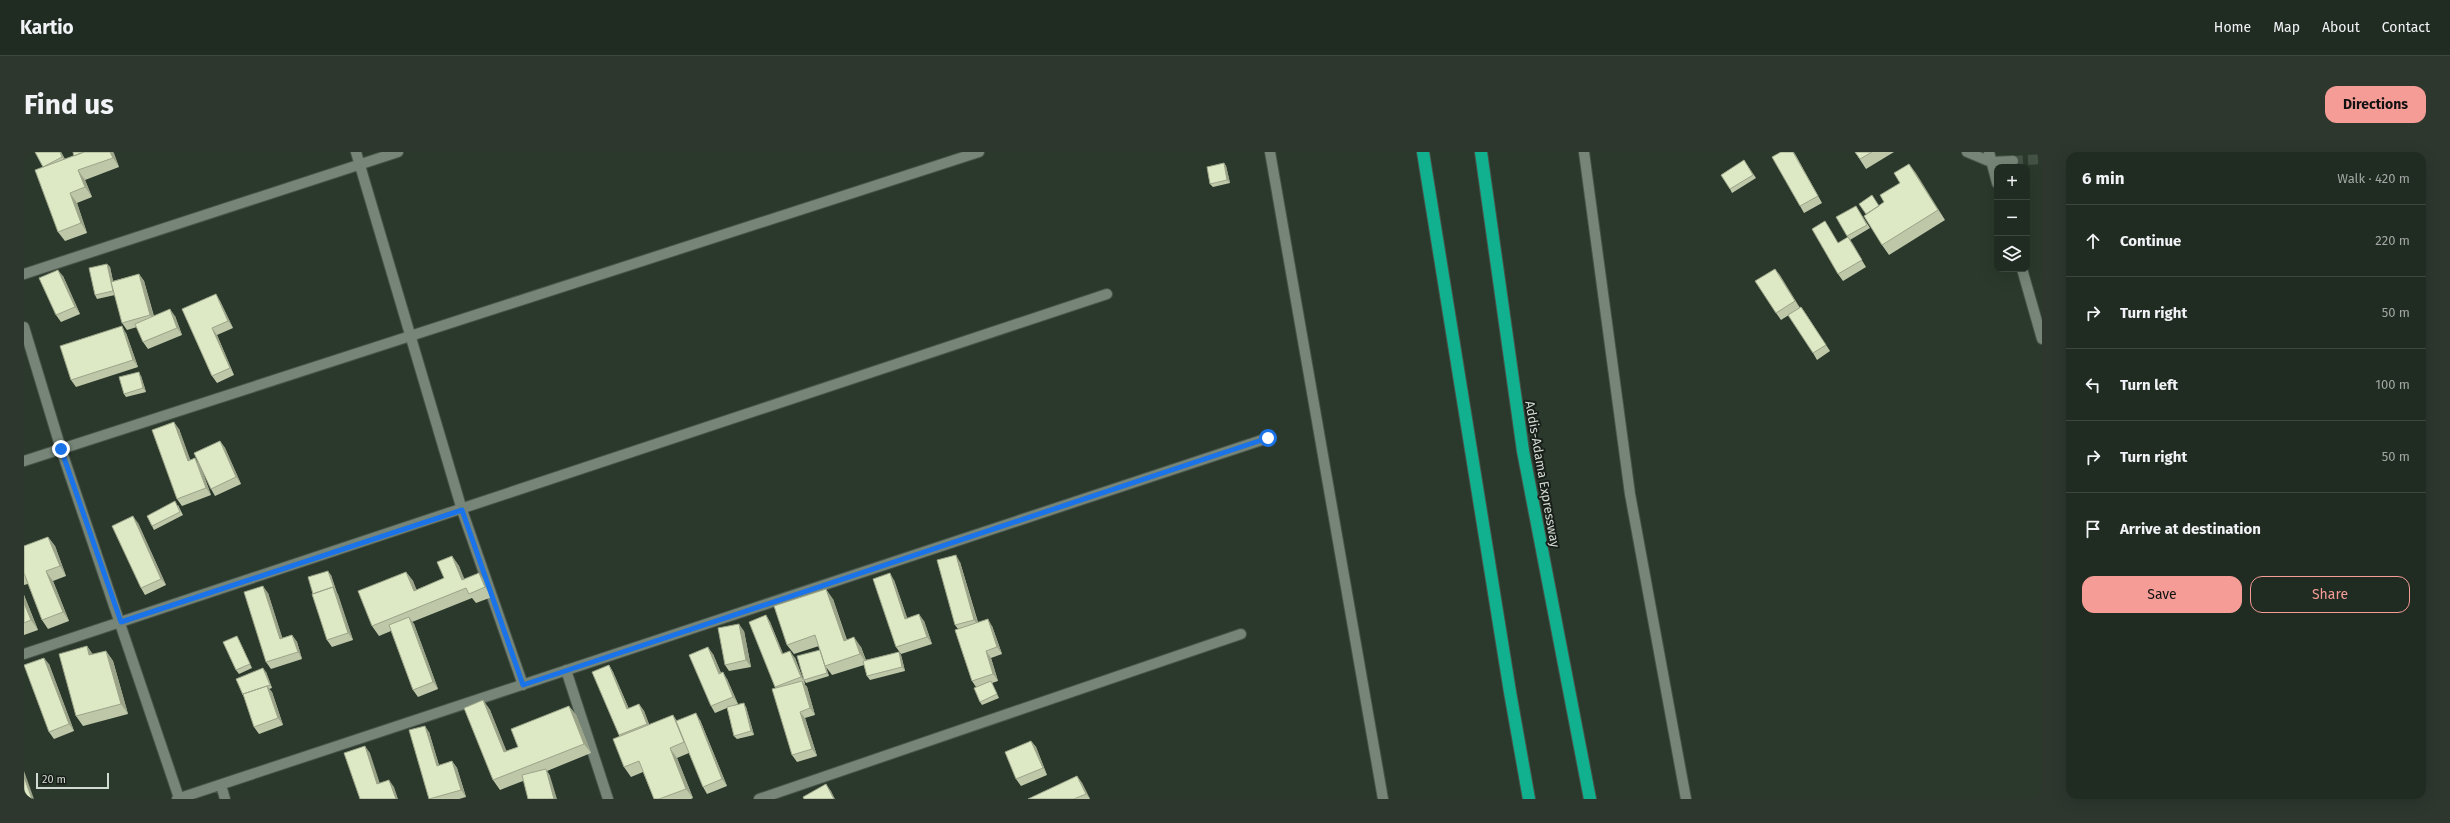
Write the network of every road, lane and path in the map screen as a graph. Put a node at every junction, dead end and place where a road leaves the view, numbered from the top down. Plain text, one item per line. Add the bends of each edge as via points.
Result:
1 (356, 152) edge
2 (398, 152) edge
3 (979, 152) edge
4 (1270, 152) edge
5 (1423, 152) edge
6 (1481, 152) edge
7 (1584, 152) edge
8 (1967, 152) edge
9 (1989, 152) edge
10 (2013, 161) tunnel mouth
11 (1991, 162) junction
12 (360, 165) junction
13 (1994, 172) edge
14 (2023, 272) edge
15 (24, 274) edge
16 (1107, 294) dead end
17 (24, 327) edge
18 (410, 335) junction
19 (2042, 339) edge
20 (1268, 438) dead end
21 (61, 449) junction
22 (24, 461) edge
23 (462, 510) junction
24 (121, 622) junction
25 (1241, 634) dead end
26 (24, 654) edge
27 (566, 670) junction
28 (523, 685) junction
29 (221, 785) junction
30 (178, 799) edge
31 (225, 799) edge
32 (608, 799) edge
33 (759, 799) edge
34 (1383, 799) edge
35 (1529, 799) edge
36 (1590, 799) edge
37 (1686, 799) edge

1 - 12 street
2 - 12 street
3 - 18 street
4 - 34 street
5 - 35 highway via 1508,684
6 - 36 highway, Addis-Adama Expressway via 1523,451
7 - 37 street via 1630,494
8 - 11 street
9 - 11 street
10 - 11 street
11 - 13 street
12 - 15 street
12 - 18 street
14 - 19 street
16 - 23 street
17 - 21 street
18 - 21 street
18 - 23 street
20 - 27 street
21 - 22 street
21 - 24 street
23 - 24 street
23 - 28 street
24 - 26 street
24 - 30 street
25 - 33 street
27 - 28 street
27 - 32 street
28 - 29 street
29 - 30 street
29 - 31 street

